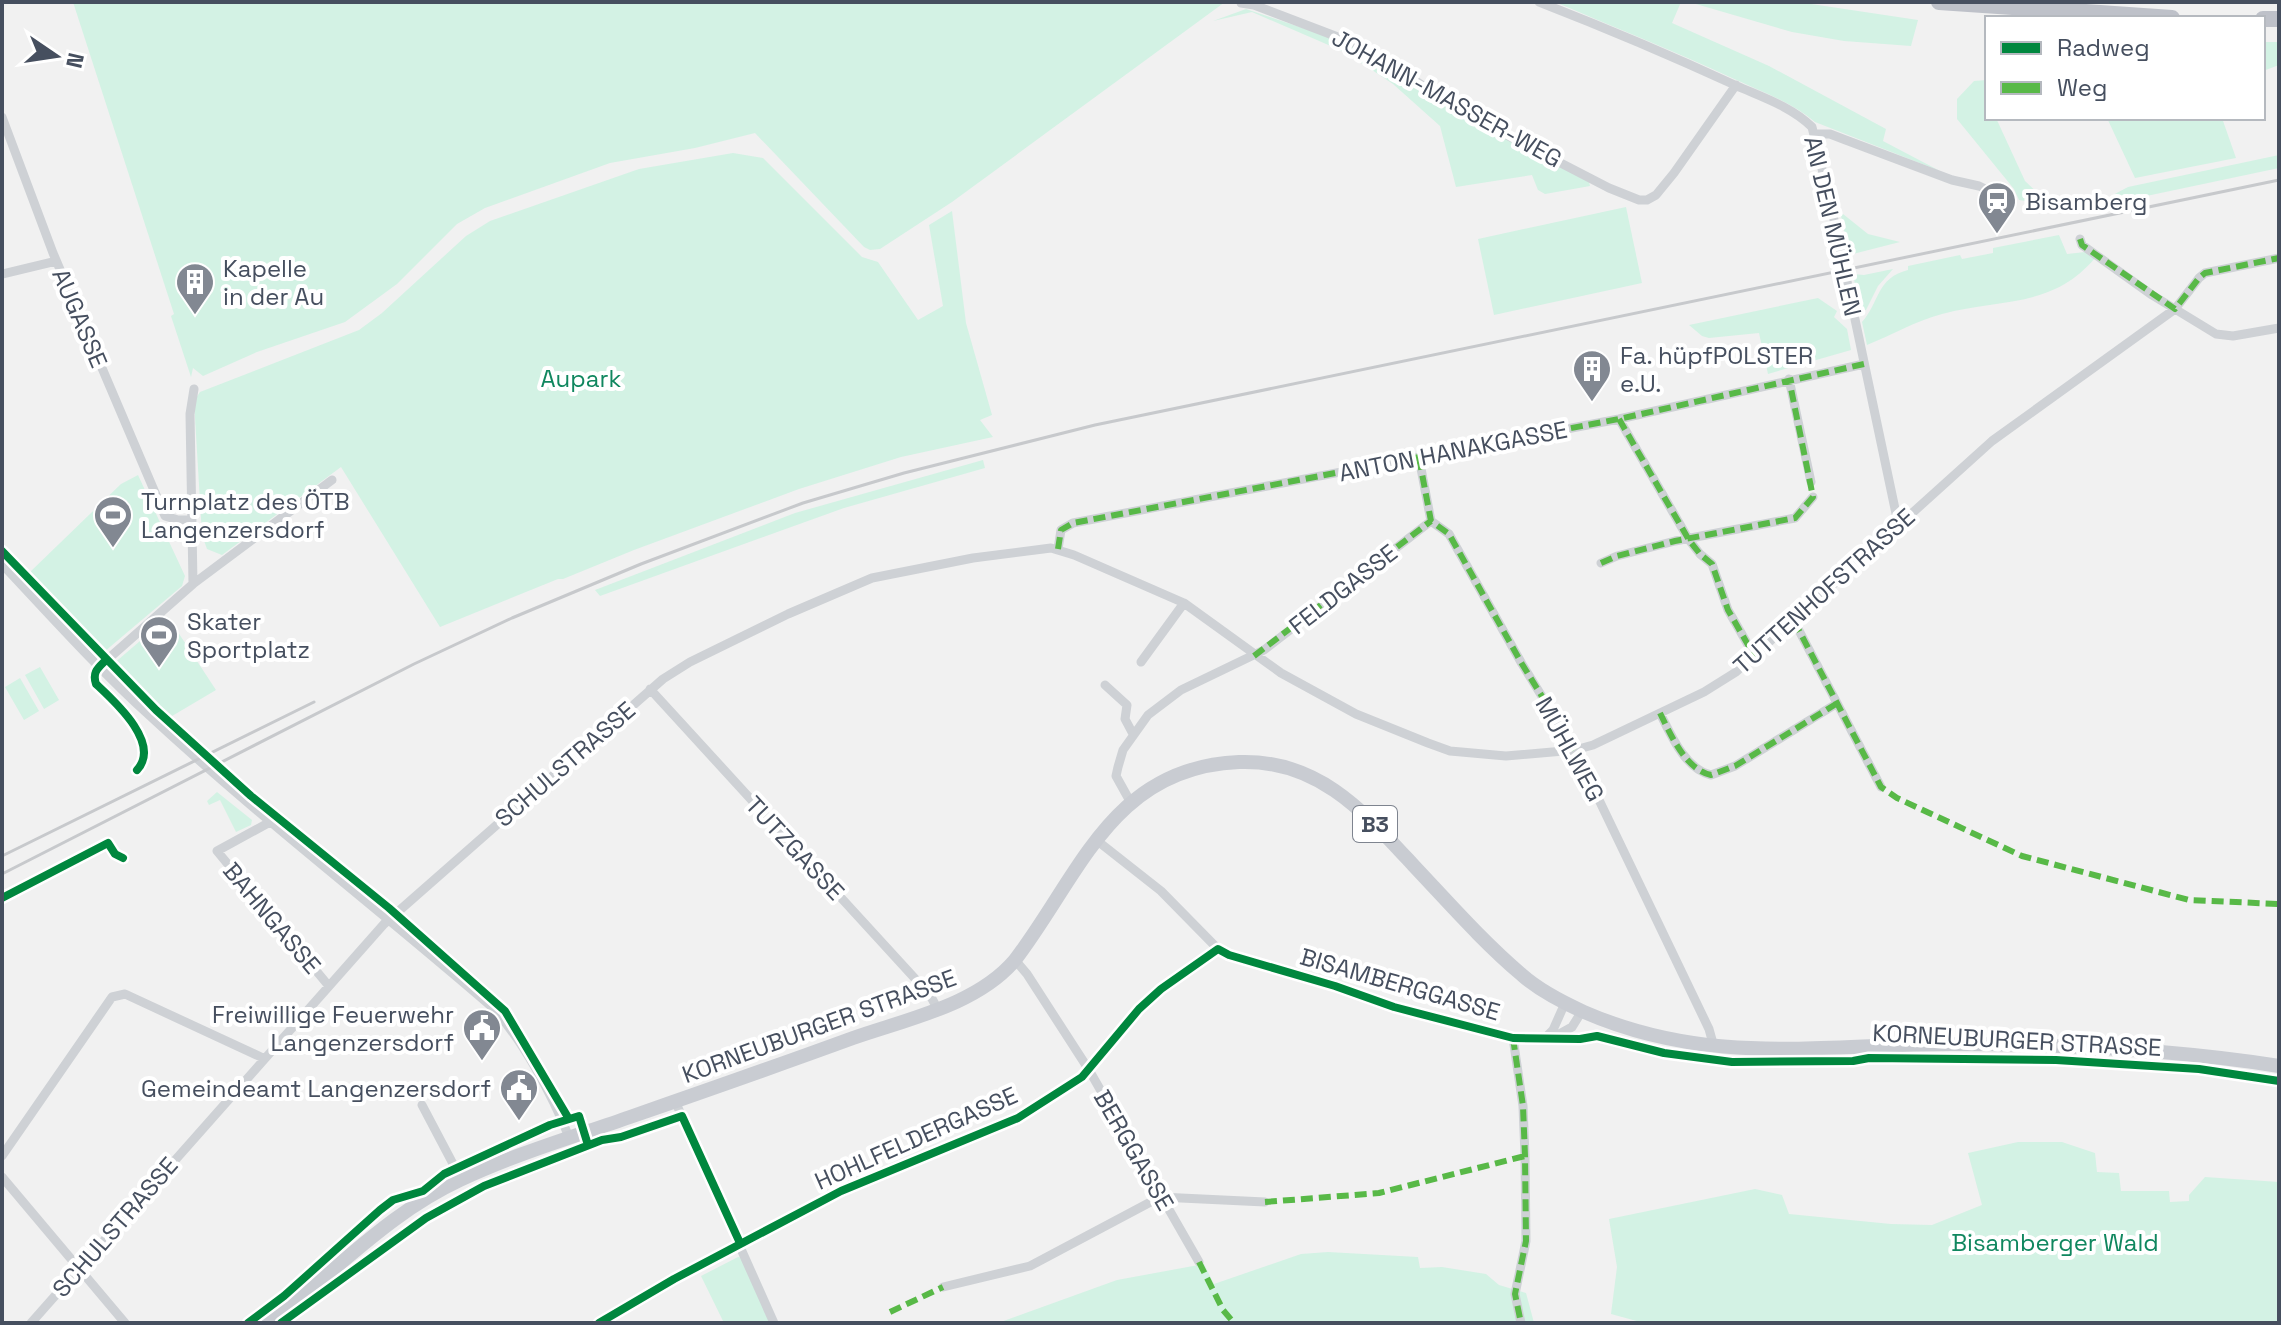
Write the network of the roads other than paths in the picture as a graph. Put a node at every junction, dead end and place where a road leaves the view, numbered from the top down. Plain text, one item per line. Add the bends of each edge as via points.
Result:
1 (1539, 2) edge
2 (1939, 2) edge
3 (1241, 3) edge
4 (2143, 16) edge
5 (1736, 85) junction
6 (2, 117) edge
7 (1815, 134) junction
8 (2002, 197) dead end
9 (2080, 239) dead end
10 (2279, 258) edge
11 (56, 261) junction
12 (2, 274) edge
13 (2175, 309) junction
14 (2279, 328) edge
15 (1864, 364) junction
16 (1789, 379) junction
17 (194, 389) dead end
18 (1619, 419) junction
19 (1419, 458) junction
20 (332, 480) dead end
21 (1811, 482) dead end
22 (1813, 497) dead end
23 (192, 520) junction
24 (1431, 521) junction
25 (1898, 523) junction
26 (1689, 540) junction
27 (1058, 549) junction
28 (1601, 563) dead end
29 (2, 564) edge
30 (193, 584) junction
31 (1184, 603) junction
32 (1794, 621) junction
33 (1254, 656) junction
34 (1755, 657) junction
35 (1141, 662) dead end
36 (100, 666) junction
37 (1105, 685) dead end
38 (650, 689) junction
39 (1836, 704) junction
40 (1660, 713) junction
41 (1133, 734) junction
42 (1575, 750) junction
43 (1881, 787) dead end
44 (1131, 803) junction
45 (270, 822) junction
46 (1095, 839) junction
47 (389, 918) junction
48 (1218, 949) junction
49 (1015, 960) junction
50 (328, 985) junction
51 (1565, 1003) junction
52 (937, 1008) junction
53 (1582, 1011) junction
54 (1546, 1037) junction
55 (1513, 1038) junction
56 (1714, 1047) junction
57 (1850, 1047) junction
58 (263, 1058) junction
59 (2279, 1066) edge
60 (1089, 1070) junction
61 (2279, 1081) edge
62 (675, 1101) junction
63 (422, 1105) dead end
64 (569, 1137) junction
65 (2, 1156) edge
66 (2, 1177) edge
67 (461, 1179) junction
68 (1160, 1197) junction
69 (1265, 1202) dead end
70 (740, 1243) junction
71 (1199, 1262) dead end
72 (78, 1269) junction
73 (943, 1287) dead end
74 (31, 1323) edge
75 (125, 1323) edge
76 (265, 1323) edge
77 (599, 1323) edge
78 (774, 1323) edge
79 (1521, 1323) edge

1 - 5 street, AN DEN MÜHLEN
2 - 4 highway
3 - 5 street, JOHANN-MASSER-WEG via 1364,47 1466,114 1639,200 1656,195
5 - 7 street, AN DEN MÜHLEN via 1804,119
6 - 11 street, AUGASSE
7 - 8 street via 1830,134
7 - 15 street, AN DEN MÜHLEN
9 - 13 street
10 - 13 street, TUTTENHOFSTRASSE via 2205,273
11 - 12 street
11 - 23 street, AUGASSE via 165,516
13 - 14 street via 2216,334
13 - 25 street, TUTTENHOFSTRASSE via 1992,441
15 - 16 street, ANTON HANAKGASSE
15 - 25 street, AN DEN MÜHLEN
16 - 18 street, ANTON HANAKGASSE
16 - 21 street
17 - 23 street
18 - 19 street, ANTON HANAKGASSE
18 - 26 street
19 - 24 street
19 - 27 street, ANTON HANAKGASSE via 1073,523 1061,530
20 - 30 street
22 - 26 street via 1795,518
23 - 30 street
24 - 33 street, FELDGASSE
24 - 42 street, MÜHLWEG via 1449,534
25 - 32 street, TUTTENHOFSTRASSE
26 - 28 street
26 - 34 street via 1712,564 1728,610
27 - 31 street, SCHULSTRASSE
27 - 38 street, SCHULSTRASSE via 872,578 690,662
29 - 36 street
30 - 36 street
31 - 33 street, SCHULSTRASSE
31 - 35 street
32 - 34 street, TUTTENHOFSTRASSE
32 - 39 street
33 - 41 street, FELDGASSE via 1181,690
33 - 42 street, TUTTENHOFSTRASSE via 1356,714 1450,751 1506,756
34 - 40 street, TUTTENHOFSTRASSE via 1707,690
36 - 45 street
37 - 41 street via 1127,705 1125,719
38 - 47 street, SCHULSTRASSE
38 - 52 street, TUTZGASSE
39 - 40 street via 1735,766 1711,775 1683,754
39 - 43 street
40 - 42 street, TUTTENHOFSTRASSE
41 - 44 street via 1116,776
42 - 56 street, MÜHLWEG
44 - 46 main road, KORNEUBURGER STRASSE / B3
44 - 51 main road, KORNEUBURGER STRASSE / B3 via 1173,777 1219,764 1262,763 1319,780 1355,804 1504,959
45 - 47 street
45 - 50 street, BAHNGASSE via 217,851
46 - 48 street, BISAMBERGGASSE via 1161,891
46 - 49 main road, KORNEUBURGER STRASSE / B3
47 - 50 street, SCHULSTRASSE
47 - 64 street via 502,1017
48 - 55 street, BISAMBERGGASSE via 1394,1007
48 - 60 street, HOHLFELDERGASSE via 1139,1009
49 - 52 main road, KORNEUBURGER STRASSE / B3 via 974,993
49 - 60 street, BERGGASSE
50 - 58 street, SCHULSTRASSE
51 - 53 main road, KORNEUBURGER STRASSE / B3
51 - 54 street
52 - 62 main road, KORNEUBURGER STRASSE / B3
53 - 54 street via 1567,1031
53 - 56 main road, KORNEUBURGER STRASSE / B3 via 1658,1038
54 - 55 street, BISAMBERGGASSE
55 - 79 street via 1525,1156 1526,1241 1515,1294
56 - 57 main road, KORNEUBURGER STRASSE / B3
57 - 59 main road, KORNEUBURGER STRASSE / B3 via 2070,1047
57 - 61 street, KORNEUBURGER STRASSE via 1881,1059 2056,1060 2199,1069
58 - 65 street via 118,994
58 - 72 street, SCHULSTRASSE
60 - 68 street, BERGGASSE
60 - 70 street, HOHLFELDERGASSE via 1018,1118 841,1191
62 - 64 main road, KORNEUBURGER STRASSE / B3
62 - 70 street
63 - 67 street
64 - 67 main road, B3
66 - 72 street
67 - 76 main road, B3 via 376,1231
68 - 69 street
68 - 71 street, BERGGASSE
68 - 73 street via 1030,1266
70 - 77 street, HOHLFELDERGASSE
70 - 78 street
72 - 74 street, SCHULSTRASSE
72 - 75 street

